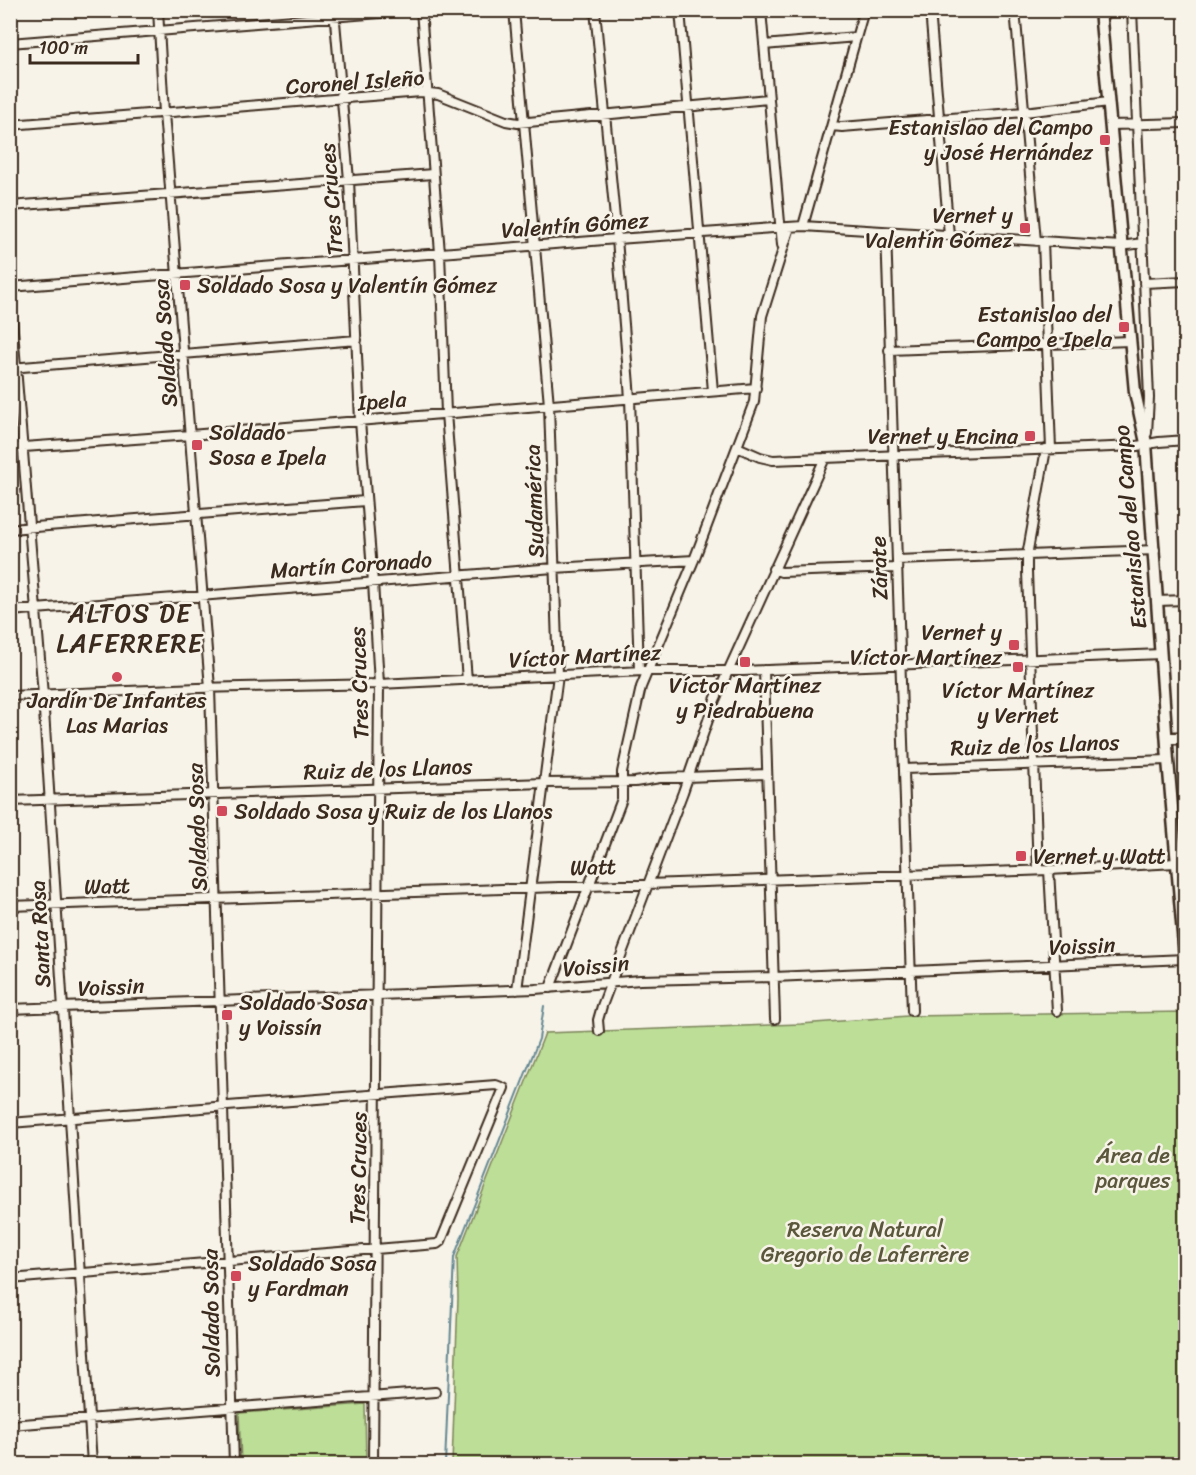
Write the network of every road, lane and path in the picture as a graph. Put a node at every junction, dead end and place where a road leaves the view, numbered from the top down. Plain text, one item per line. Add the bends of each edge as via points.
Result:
1 (158, 10) edge
2 (420, 10) edge
3 (514, 10) edge
4 (595, 10) edge
5 (680, 10) edge
6 (761, 10) edge
7 (864, 10) edge
8 (930, 10) edge
9 (1015, 10) edge
10 (1100, 10) edge
11 (1132, 10) edge
12 (334, 14) edge
13 (158, 31) junction
14 (856, 37) junction
15 (10, 43) edge
16 (764, 45) junction
17 (428, 93) junction
18 (768, 99) junction
19 (342, 100) junction
20 (1109, 102) junction
21 (688, 106) junction
22 (1024, 112) junction
23 (164, 113) junction
24 (605, 114) junction
25 (940, 119) junction
26 (524, 122) junction
27 (1185, 123) edge
28 (10, 125) edge
29 (1111, 125) junction
30 (1137, 125) junction
31 (832, 126) junction
32 (433, 174) junction
33 (349, 180) junction
34 (171, 193) junction
35 (10, 206) edge
36 (803, 226) junction
37 (780, 227) junction
38 (790, 227) junction
39 (886, 232) junction
40 (699, 234) junction
41 (949, 235) junction
42 (617, 239) junction
43 (1040, 241) junction
44 (1142, 243) junction
45 (535, 246) junction
46 (1121, 246) junction
47 (783, 248) junction
48 (440, 253) junction
49 (354, 261) junction
50 (177, 274) junction
51 (1185, 281) edge
52 (1144, 284) junction
53 (10, 287) edge
54 (10, 294) edge
55 (357, 340) junction
56 (1130, 341) junction
57 (1048, 344) junction
58 (889, 350) junction
59 (184, 355) junction
60 (14, 368) edge
61 (756, 388) junction
62 (713, 391) junction
63 (630, 398) junction
64 (549, 405) junction
65 (446, 413) junction
66 (360, 421) junction
67 (190, 435) junction
68 (1185, 440) edge
69 (1146, 443) junction
70 (23, 447) junction
71 (737, 447) junction
72 (10, 448) edge
73 (1048, 449) junction
74 (893, 456) junction
75 (825, 458) junction
76 (365, 501) junction
77 (197, 514) junction
78 (31, 527) junction
79 (10, 529) edge
80 (1155, 550) junction
81 (1027, 556) junction
82 (694, 560) junction
83 (635, 563) junction
84 (897, 564) junction
85 (554, 567) junction
86 (772, 569) junction
87 (459, 575) junction
88 (373, 582) junction
89 (203, 594) junction
90 (1185, 600) edge
91 (1157, 601) junction
92 (37, 609) junction
93 (10, 610) edge
94 (1161, 654) junction
95 (1029, 659) junction
96 (900, 663) junction
97 (648, 670) junction
98 (764, 670) junction
99 (639, 671) junction
100 (727, 671) junction
101 (558, 675) junction
102 (467, 680) junction
103 (379, 684) junction
104 (210, 688) junction
105 (43, 695) junction
106 (10, 696) edge
107 (1167, 738) junction
108 (1185, 738) edge
109 (1168, 760) junction
110 (1033, 764) junction
111 (904, 769) junction
112 (766, 774) junction
113 (688, 777) junction
114 (622, 782) junction
115 (544, 783) junction
116 (379, 788) junction
117 (214, 795) junction
118 (50, 800) junction
119 (10, 801) edge
120 (1180, 841) edge
121 (1176, 863) junction
122 (1038, 870) junction
123 (1049, 870) junction
124 (908, 874) junction
125 (770, 879) junction
126 (649, 884) junction
127 (588, 885) junction
128 (530, 887) junction
129 (378, 893) junction
130 (217, 899) junction
131 (57, 905) junction
132 (10, 906) edge
133 (1184, 943) edge
134 (1185, 964) edge
135 (1053, 965) junction
136 (911, 971) junction
137 (774, 977) junction
138 (612, 982) junction
139 (550, 988) junction
140 (517, 990) junction
141 (377, 995) junction
142 (220, 1001) junction
143 (63, 1006) junction
144 (10, 1009) edge
145 (912, 1011) dead end
146 (1057, 1011) dead end
147 (775, 1019) dead end
148 (599, 1031) dead end
149 (376, 1093) junction
150 (224, 1105) junction
151 (70, 1119) junction
152 (10, 1123) edge
153 (375, 1250) junction
154 (228, 1261) junction
155 (80, 1273) junction
156 (10, 1279) edge
157 (435, 1392) dead end
158 (373, 1396) junction
159 (232, 1407) junction
160 (89, 1420) junction
161 (10, 1425) edge
162 (92, 1464) edge
163 (234, 1464) edge
164 (373, 1464) edge

1 - 13 street, Soldado Sosa
2 - 12 street
2 - 17 street
3 - 26 street, Sudamérica
4 - 24 street
5 - 21 street
6 - 16 street
7 - 14 street
8 - 25 street
9 - 22 street
10 - 20 street, Estanislao del Campo
11 - 30 street
12 - 13 street
12 - 19 street, Tres Cruces
13 - 15 street
13 - 23 street, Soldado Sosa
14 - 16 street
14 - 31 street
16 - 18 street
17 - 19 street, Coronel Isleño
17 - 26 street, Coronel Isleño via 506,120
17 - 32 street
18 - 21 street, Coronel Isleño
18 - 37 street
19 - 23 street, Coronel Isleño
19 - 33 street, Tres Cruces
20 - 22 street
20 - 29 street, Estanislao del Campo
21 - 24 street, Coronel Isleño
21 - 40 street
22 - 25 street
22 - 43 street
23 - 28 street, Coronel Isleño
23 - 34 street, Soldado Sosa
24 - 26 street, Coronel Isleño
24 - 42 street
25 - 31 street
25 - 41 street
26 - 45 street, Sudamérica
27 - 30 street
29 - 30 street
29 - 46 street, Estanislao del Campo
30 - 44 street
31 - 36 street
32 - 33 street
32 - 48 street
33 - 34 street
33 - 49 street, Tres Cruces
34 - 35 street
34 - 50 street, Soldado Sosa
36 - 38 street, Valentín Gómez
36 - 39 street, Valentín Gómez
37 - 38 street, Valentín Gómez
37 - 40 street, Valentín Gómez
37 - 47 street
38 - 47 street
39 - 41 street, Valentín Gómez
39 - 58 street, Zárate
40 - 42 street, Valentín Gómez
40 - 62 street
41 - 43 street, Valentín Gómez
42 - 45 street, Valentín Gómez
42 - 63 street
43 - 46 street, Valentín Gómez
43 - 57 street
44 - 46 street, Valentín Gómez
44 - 52 street
45 - 48 street, Valentín Gómez
45 - 64 street, Sudamérica
46 - 56 street, Estanislao del Campo
47 - 61 street via 762,316
48 - 49 street, Valentín Gómez
48 - 65 street
49 - 50 street, Valentín Gómez
49 - 55 street, Tres Cruces
50 - 53 street, Valentín Gómez
50 - 59 street, Soldado Sosa
51 - 52 street
52 - 69 street via 1149,398
54 - 60 street, Santa Rosa
55 - 59 street
55 - 66 street, Tres Cruces
56 - 57 street
56 - 69 street, Estanislao del Campo
57 - 58 street
57 - 73 street
58 - 74 street, Zárate
59 - 60 street
59 - 67 street, Soldado Sosa
60 - 70 street, Santa Rosa
61 - 62 street, Ipela
61 - 71 street
62 - 63 street, Ipela
63 - 64 street, Ipela
63 - 83 street
64 - 65 street, Ipela
64 - 85 street, Sudamérica
65 - 66 street, Ipela
65 - 87 street
66 - 67 street, Ipela
66 - 76 street, Tres Cruces
67 - 70 street, Ipela
67 - 77 street, Soldado Sosa
68 - 69 street
69 - 73 street
69 - 80 street, Estanislao del Campo
70 - 72 street, Ipela
70 - 78 street, Santa Rosa
71 - 75 street via 773,460
71 - 82 street
73 - 74 street
73 - 81 street
74 - 75 street
74 - 84 street, Zárate
75 - 86 street
76 - 77 street
76 - 88 street, Tres Cruces
77 - 78 street
77 - 89 street, Soldado Sosa
78 - 79 street
78 - 92 street, Santa Rosa
80 - 81 street
80 - 91 street, Estanislao del Campo
81 - 84 street
81 - 95 street
82 - 83 street, Martín Coronado
82 - 97 street
83 - 85 street, Martín Coronado
83 - 99 street
84 - 86 street via 781,572
84 - 96 street, Zárate
85 - 87 street, Martín Coronado
85 - 101 street, Sudamérica
86 - 100 street
87 - 88 street, Martín Coronado
87 - 102 street
88 - 89 street, Martín Coronado
88 - 103 street, Tres Cruces
89 - 92 street, Martín Coronado
89 - 104 street, Soldado Sosa
90 - 91 street
91 - 94 street, Estanislao del Campo
92 - 93 street, Martín Coronado
92 - 105 street, Santa Rosa
94 - 95 street, Víctor Martínez
94 - 107 street, Estanislao del Campo
95 - 96 street, Víctor Martínez
95 - 110 street
96 - 98 street, Víctor Martínez
96 - 111 street, Zárate
97 - 99 street, Víctor Martínez
97 - 100 street, Víctor Martínez
97 - 114 street
98 - 100 street, Víctor Martínez
98 - 112 street
99 - 101 street, Víctor Martínez
100 - 113 street
101 - 102 street, Víctor Martínez
101 - 115 street, Sudamérica
102 - 103 street, Víctor Martínez
103 - 104 street, Víctor Martínez
103 - 116 street, Tres Cruces
104 - 105 street, Víctor Martínez
104 - 117 street, Soldado Sosa
105 - 106 street, Víctor Martínez
105 - 118 street, Santa Rosa
107 - 108 street
107 - 109 street, Estanislao del Campo
109 - 110 street, Ruiz de los Llanos
109 - 120 street, Estanislao del Campo
110 - 111 street, Ruiz de los Llanos
110 - 122 street
111 - 124 street, Zárate
112 - 113 street, Ruiz de los Llanos
112 - 125 street
113 - 114 street, Ruiz de los Llanos
113 - 126 street
114 - 115 street, Ruiz de los Llanos
114 - 127 street via 622,799
115 - 116 street, Ruiz de los Llanos
115 - 128 street, Sudamérica
116 - 117 street, Ruiz de los Llanos
116 - 129 street, Tres Cruces
117 - 118 street, Ruiz de los Llanos
117 - 130 street, Soldado Sosa
118 - 119 street, Ruiz de los Llanos
118 - 131 street, Santa Rosa
120 - 121 street, Estanislao del Campo
121 - 123 street, Watt
121 - 133 street, Estanislao del Campo
122 - 123 street, Watt
122 - 124 street, Watt
123 - 135 street
124 - 125 street, Watt
124 - 136 street, Zárate
125 - 126 street, Watt
125 - 137 street
126 - 127 street, Watt
126 - 138 street
127 - 128 street, Watt
127 - 139 street
128 - 129 street, Watt
128 - 140 street, Sudamérica
129 - 130 street, Watt
129 - 141 street, Tres Cruces
130 - 131 street, Watt
130 - 142 street, Soldado Sosa
131 - 132 street, Watt
131 - 143 street, Santa Rosa
133 - 134 street, Estanislao del Campo
134 - 135 street, Voissin
135 - 136 street, Voissin
135 - 146 street
136 - 137 street, Voissin
136 - 145 street, Zárate
137 - 138 street, Voissin
137 - 147 street
138 - 139 street, Voissin
138 - 148 street via 600,1014
139 - 140 street, Voissin
140 - 141 street, Voissin
141 - 142 street, Voissin
141 - 149 street, Tres Cruces
142 - 143 street, Voissin
142 - 150 street, Soldado Sosa
143 - 144 street, Voissin
143 - 151 street, Santa Rosa
149 - 150 street
149 - 153 street, Tres Cruces
149 - 153 street via 496,1085 504,1088 441,1240 432,1245
150 - 151 street
150 - 154 street, Soldado Sosa
151 - 152 street
151 - 155 street, Santa Rosa
153 - 154 street
153 - 158 street, Tres Cruces
154 - 155 street
154 - 159 street, Soldado Sosa
155 - 156 street
155 - 160 street, Santa Rosa
157 - 158 street
158 - 159 street
158 - 164 street, Tres Cruces
159 - 160 street
159 - 163 street, Soldado Sosa
160 - 161 street
160 - 162 street, Santa Rosa

